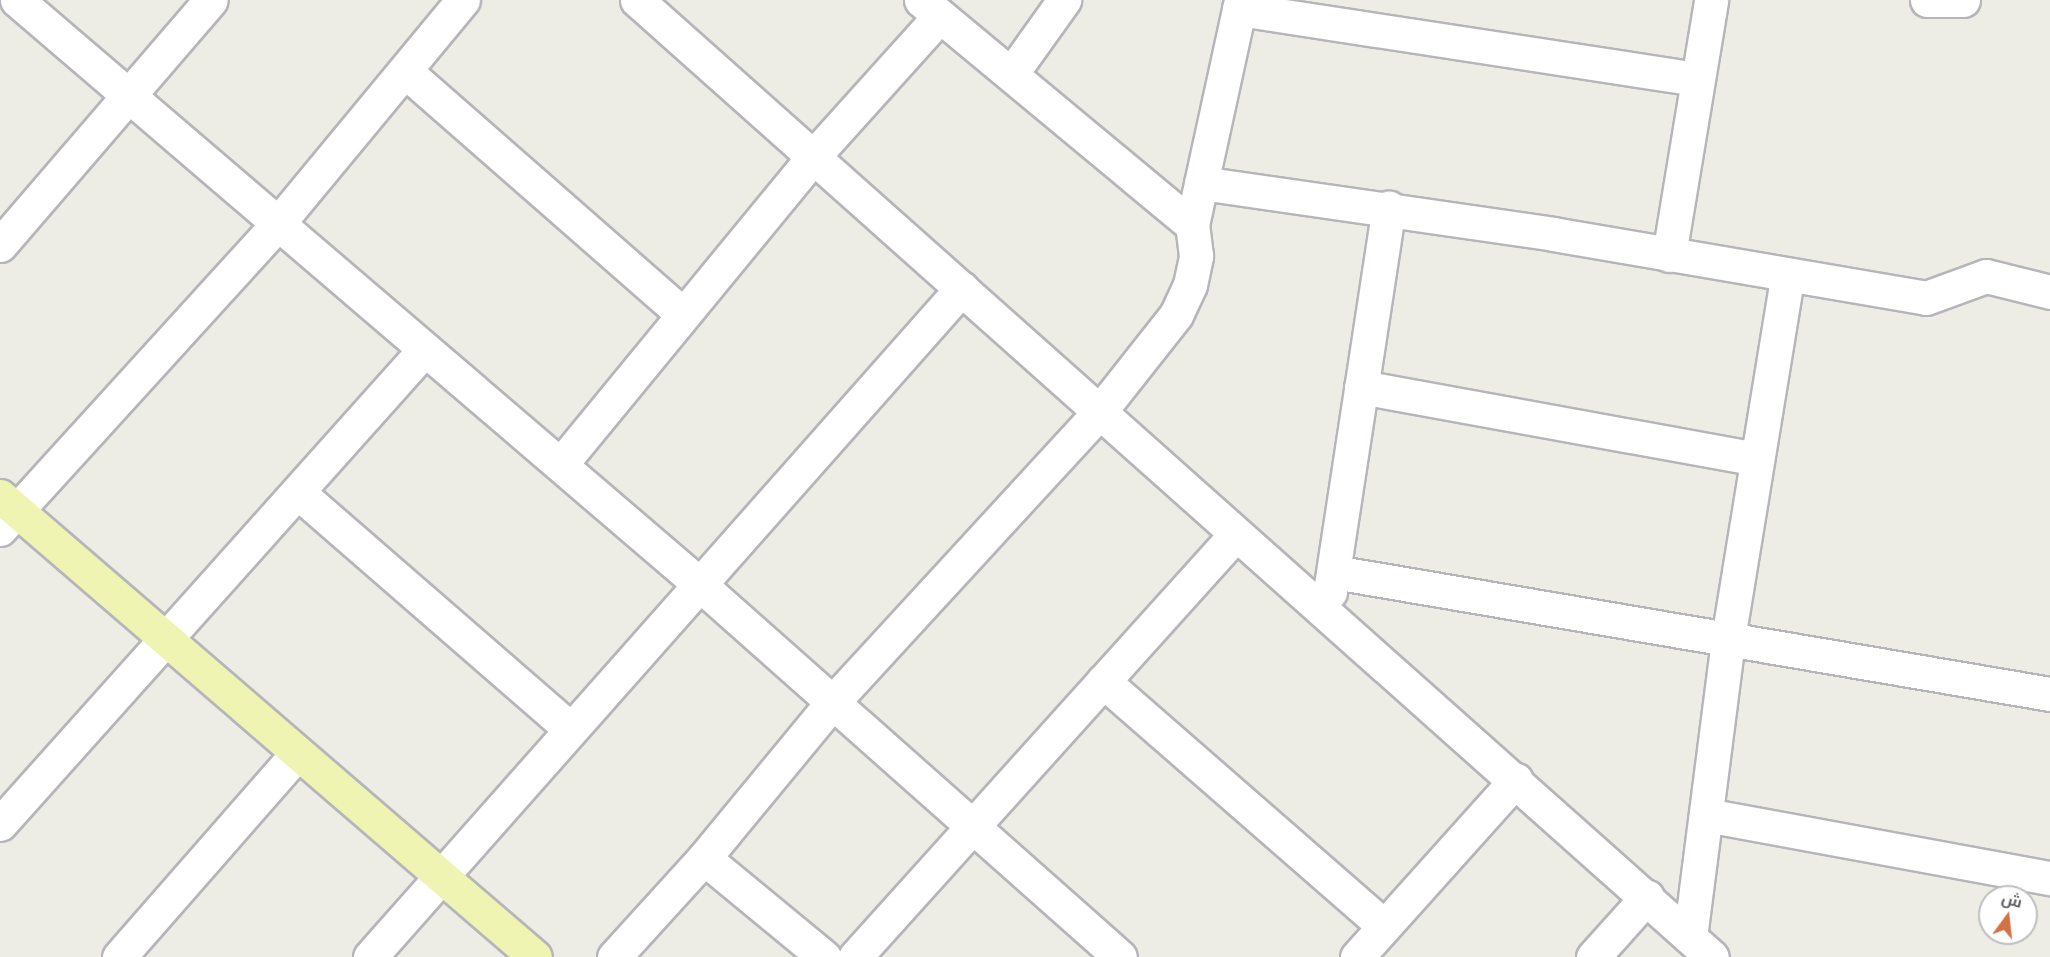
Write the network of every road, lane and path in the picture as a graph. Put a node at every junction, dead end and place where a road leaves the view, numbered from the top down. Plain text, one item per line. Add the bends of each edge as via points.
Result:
1 (17, 0) edge
2 (212, 0) edge
3 (463, 0) edge
4 (637, 0) edge
5 (1064, 0) edge
6 (1711, 0) edge
7 (1927, 0) edge
8 (1963, 0) edge
9 (1240, 4) edge
10 (931, 8) edge
11 (405, 71) junction
12 (1012, 73) junction
13 (1697, 79) junction
14 (130, 94) junction
15 (812, 158) junction
16 (1201, 183) junction
17 (1389, 208) junction
18 (280, 221) junction
19 (1192, 225) junction
20 (0, 245) edge
21 (1670, 255) junction
22 (1787, 277) junction
23 (962, 288) junction
24 (2050, 292) edge
25 (683, 314) junction
26 (425, 349) junction
27 (1361, 387) junction
28 (1097, 415) junction
29 (1757, 459) junction
30 (561, 464) junction
31 (300, 494) junction
32 (5, 512) edge
33 (1236, 534) junction
34 (1334, 572) junction
35 (697, 582) junction
36 (1327, 614) junction
37 (165, 638) junction
38 (1728, 639) junction
39 (1102, 681) junction
40 (2050, 694) edge
41 (831, 704) junction
42 (569, 728) junction
43 (297, 754) junction
44 (1516, 780) junction
45 (1706, 815) junction
46 (0, 824) edge
47 (971, 826) junction
48 (704, 858) junction
49 (439, 874) junction
50 (2050, 878) edge
51 (1647, 897) junction
52 (1383, 925) junction
53 (1701, 947) edge
54 (1109, 953) edge
55 (119, 957) edge
56 (370, 957) edge
57 (535, 957) edge
58 (614, 957) edge
59 (824, 957) edge
60 (855, 957) edge
61 (1356, 957) edge
62 (1593, 957) edge

1 - 14 street
2 - 14 street
3 - 11 street
4 - 15 street
5 - 12 street
6 - 13 street
7 - 8 street
9 - 13 street
9 - 16 street
10 - 12 street
10 - 15 street
11 - 18 street
11 - 25 street
12 - 19 street
13 - 21 street
14 - 18 street
14 - 20 street
15 - 23 street
15 - 25 street
16 - 17 street
16 - 19 street
17 - 21 street
17 - 27 street
18 - 26 street
18 - 32 street
19 - 28 street via 1196,256 1176,315
21 - 22 street
22 - 24 street via 1926,298 1986,276
22 - 29 street
23 - 28 street
23 - 35 street
25 - 30 street
26 - 30 street
26 - 31 street
27 - 29 street
27 - 34 street
28 - 33 street
28 - 41 street
29 - 38 street
30 - 35 street
31 - 37 street
31 - 42 street
32 - 37 main road
33 - 36 street
33 - 39 street
34 - 36 street
34 - 38 street
35 - 41 street
35 - 42 street
36 - 44 street
37 - 43 main road
37 - 46 street
38 - 40 street
38 - 45 street
39 - 47 street
39 - 52 street
41 - 47 street
41 - 48 street
42 - 49 street
43 - 49 main road
43 - 55 street
44 - 51 street
44 - 52 street
45 - 50 street
45 - 53 street
47 - 54 street
47 - 60 street
48 - 58 street
48 - 59 street
49 - 56 street
49 - 57 main road
51 - 53 street
51 - 62 street
52 - 61 street

